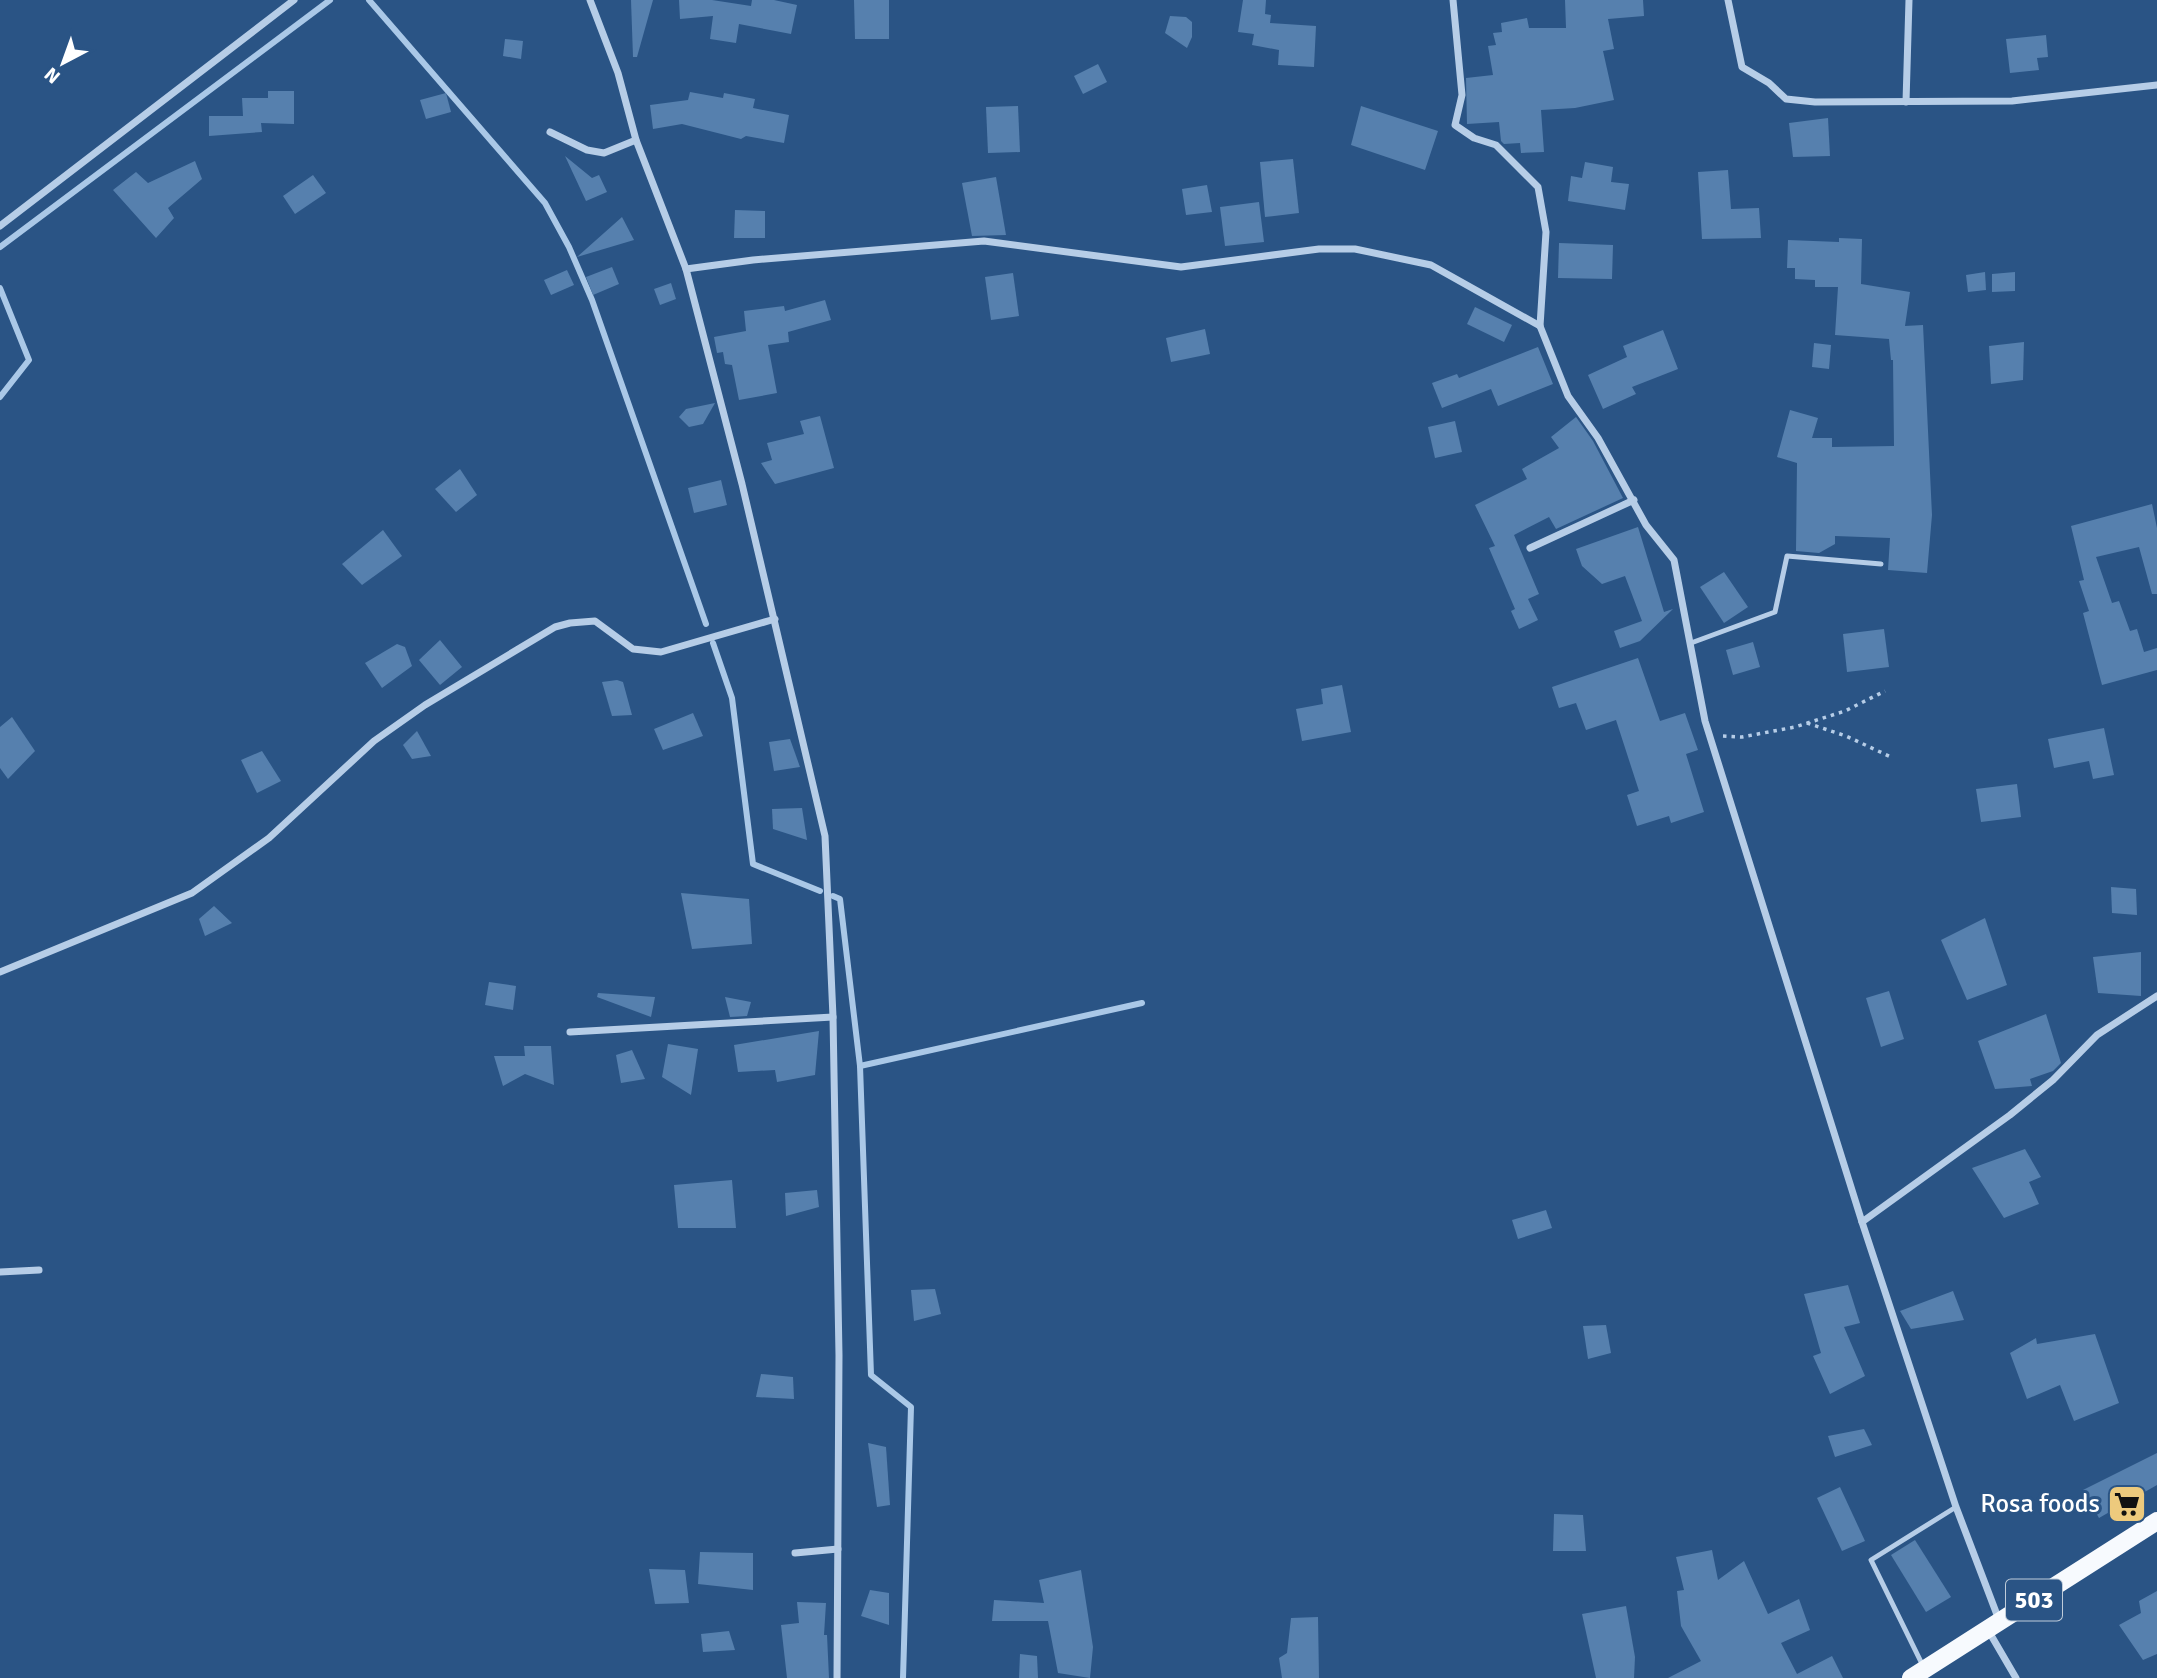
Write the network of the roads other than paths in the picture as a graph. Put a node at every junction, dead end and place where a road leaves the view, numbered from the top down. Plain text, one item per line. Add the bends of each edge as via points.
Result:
1 (294, 0) edge
2 (590, 0) edge
3 (1453, 0) edge
4 (1728, 0) edge
5 (1909, 0) edge
6 (2157, 85) edge
7 (1906, 102) junction
8 (550, 132) dead end
9 (636, 140) junction
10 (0, 226) edge
11 (686, 269) junction
12 (1540, 327) junction
13 (1634, 500) junction
14 (1530, 548) dead end
15 (1881, 564) dead end
16 (775, 619) junction
17 (1690, 643) junction
18 (0, 972) edge
19 (2157, 996) edge
20 (833, 1017) junction
21 (570, 1032) dead end
22 (1862, 1222) junction
23 (39, 1270) dead end
24 (0, 1272) edge
25 (1956, 1507) junction
26 (2157, 1521) edge
27 (838, 1549) junction
28 (795, 1553) dead end
29 (1994, 1627) junction
30 (1918, 1674) edge
31 (837, 1678) edge
32 (2016, 1678) edge

1 - 10 street
2 - 9 street via 618,73
3 - 12 street via 1462,95 1455,125 1496,145 1538,187 1546,232
4 - 7 street via 1742,68 1786,99
5 - 7 street
6 - 7 street via 2012,101
8 - 9 street via 604,153
9 - 11 street
11 - 12 street via 984,241 1181,267 1319,249 1355,249 1431,265
11 - 16 street
12 - 13 street via 1568,396
13 - 14 street
13 - 17 street via 1646,525 1674,560
15 - 17 lane via 1787,556 1774,612
16 - 18 street via 661,652 633,649 595,621 555,628 425,705 374,741 270,838 192,893
16 - 20 street via 825,836
17 - 22 street via 1707,725
19 - 22 street via 2097,1035 2010,1115
20 - 21 street
20 - 27 street
22 - 25 street
23 - 24 street
25 - 29 street
25 - 30 lane via 1871,1560
26 - 29 main road, 503
27 - 28 street
27 - 31 street
29 - 30 main road, 503
29 - 32 street

